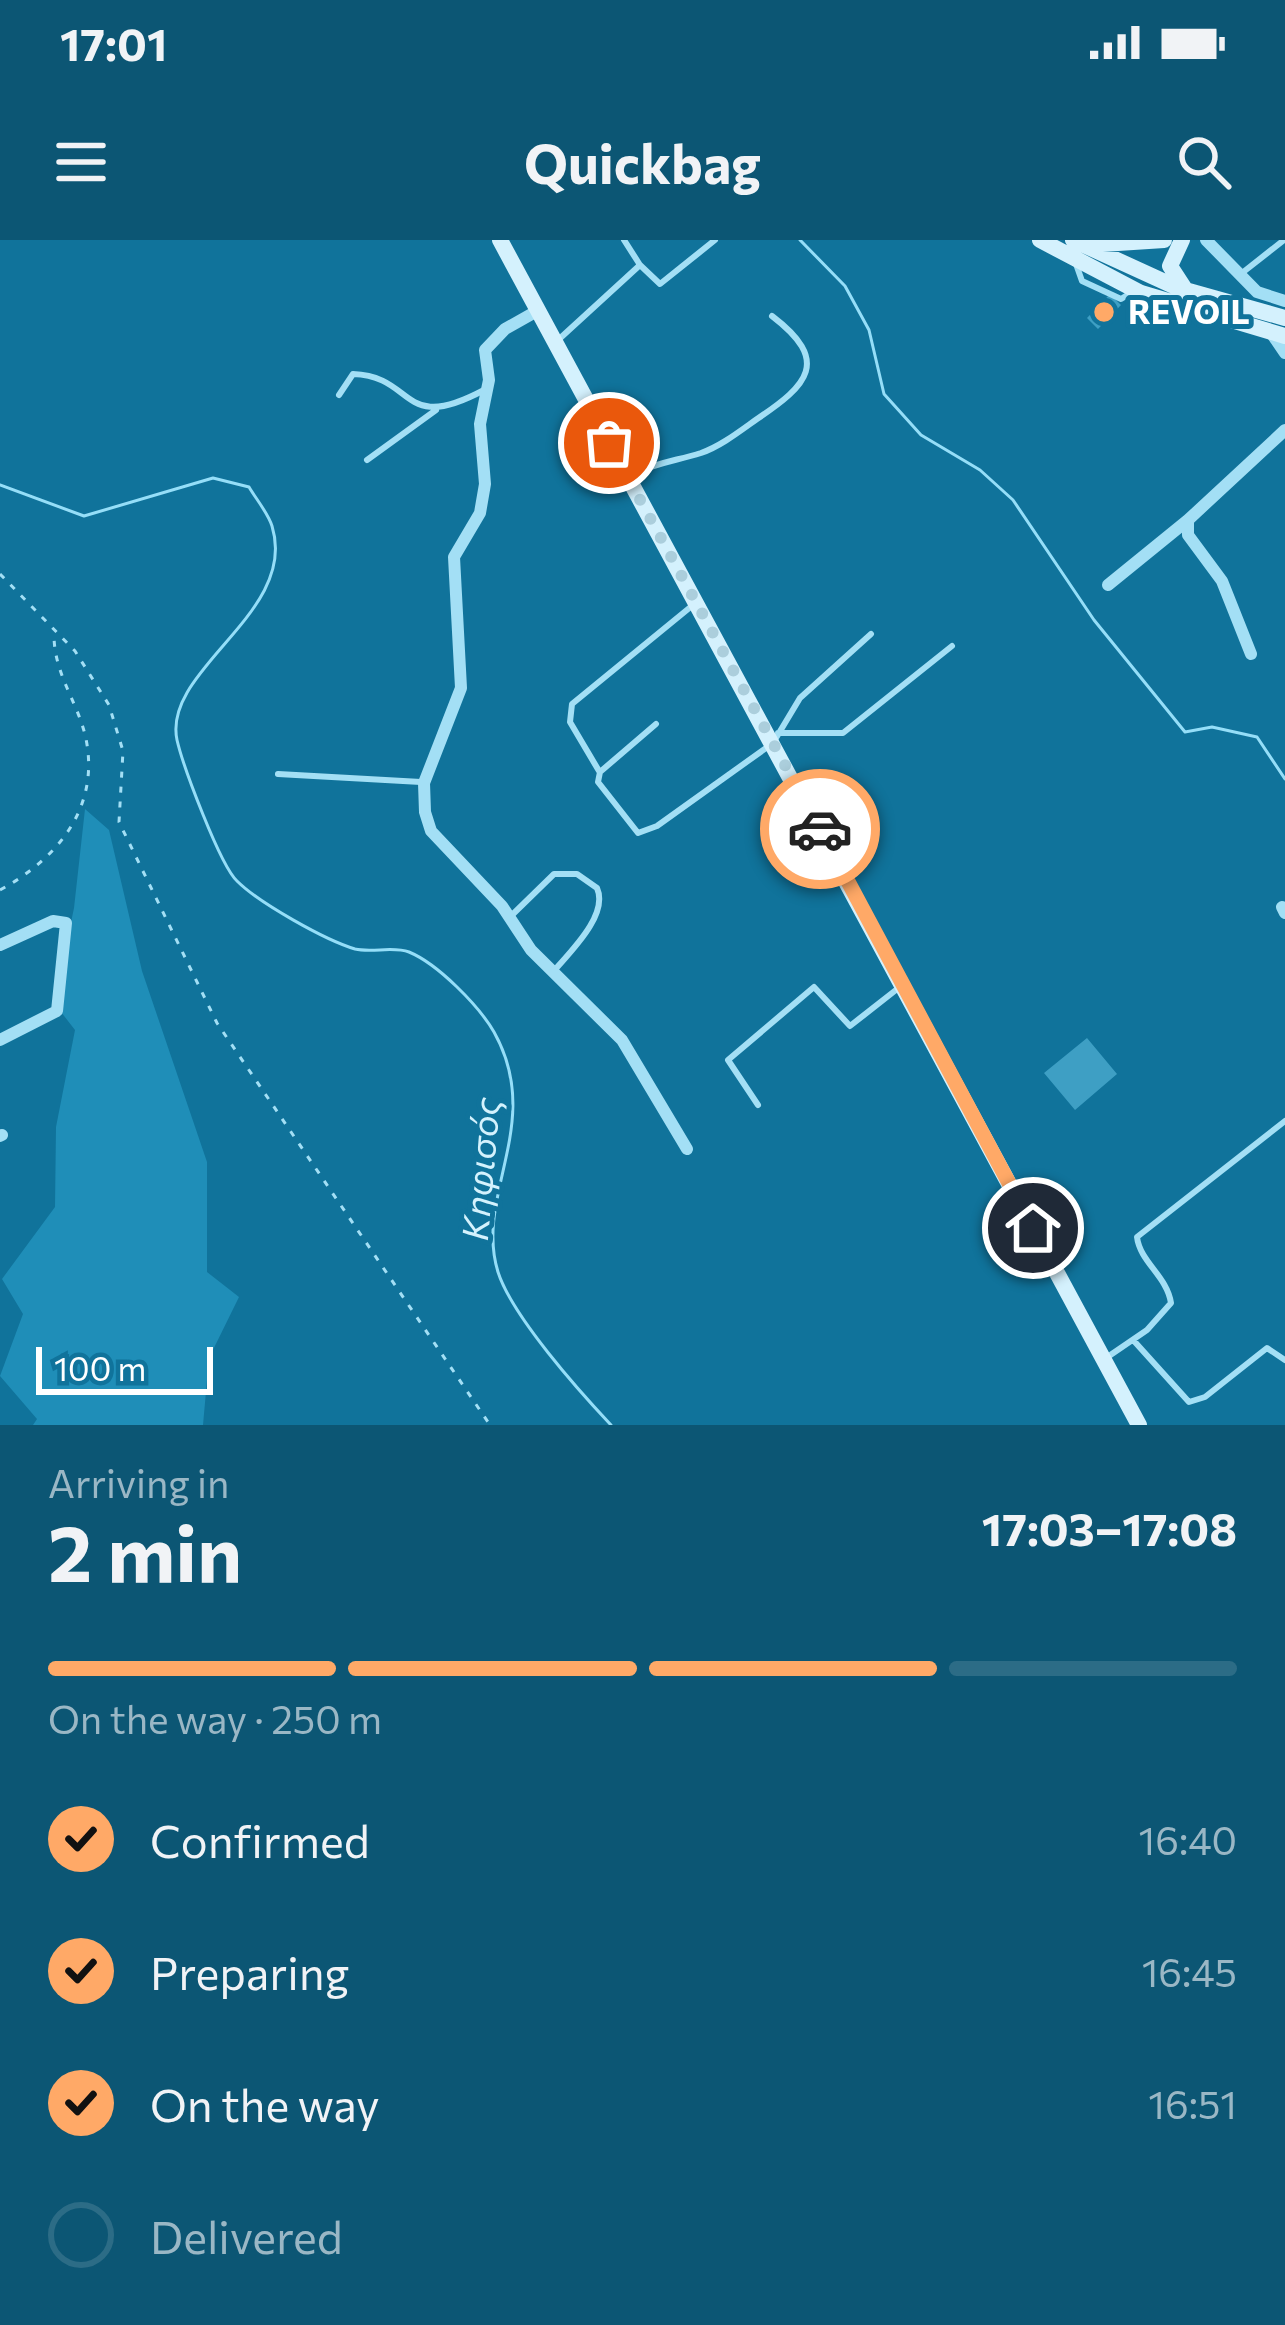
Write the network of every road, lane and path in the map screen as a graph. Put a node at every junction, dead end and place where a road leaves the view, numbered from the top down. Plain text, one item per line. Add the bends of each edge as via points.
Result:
1 (500, 240) edge
2 (624, 240) edge
3 (715, 240) edge
4 (1040, 240) edge
5 (1164, 240) edge
6 (1182, 240) edge
7 (1206, 240) edge
8 (1284, 240) edge
9 (1077, 248) edge
10 (640, 265) junction
11 (1239, 275) junction
12 (1185, 290) junction
13 (1285, 301) edge
14 (537, 311) junction
15 (772, 316) dead end
16 (1285, 318) edge
17 (1278, 335) edge
18 (555, 344) junction
19 (1285, 353) edge
20 (487, 388) junction
21 (339, 395) dead end
22 (439, 408) junction
23 (1285, 430) edge
24 (367, 460) dead end
25 (627, 476) junction
26 (1188, 520) junction
27 (0, 574) edge
28 (1108, 585) dead end
29 (696, 603) junction
30 (54, 631) junction
31 (871, 634) dead end
32 (952, 646) dead end
33 (1251, 654) dead end
34 (656, 724) dead end
35 (776, 738) junction
36 (600, 772) junction
37 (278, 774) dead end
38 (424, 783) junction
39 (0, 890) edge
40 (509, 917) junction
41 (0, 945) edge
42 (553, 972) junction
43 (903, 984) junction
44 (0, 1040) edge
45 (758, 1105) dead end
46 (1285, 1121) edge
47 (687, 1149) dead end
48 (1133, 1340) junction
49 (1104, 1359) junction
50 (1285, 1360) edge
51 (490, 1425) edge
52 (1139, 1425) edge

1 - 14 street
2 - 10 lane
3 - 10 lane via 660,284
4 - 9 street
5 - 9 street
6 - 12 street via 1170,266
7 - 11 street
8 - 11 lane
9 - 12 street
9 - 17 street via 1134,290
10 - 18 lane
11 - 13 street via 1265,297
12 - 16 street
14 - 18 street
14 - 20 street via 488,344
15 - 25 lane via 806,354 801,387 727,440
17 - 19 street
18 - 25 street
20 - 22 lane
20 - 38 street via 480,513 454,557 461,688
21 - 22 lane via 353,374 367,375 422,408
22 - 24 lane
23 - 26 street
25 - 29 street
26 - 28 street
26 - 33 street via 1188,535 1222,581
27 - 30 path
29 - 35 street
29 - 36 lane via 572,704 571,722
30 - 39 path via 89,772 70,834
30 - 51 path via 109,705 123,751 119,822 217,1023
31 - 35 lane via 800,698
32 - 35 lane via 843,733
34 - 36 lane
35 - 36 lane via 643,833 630,830 598,782
35 - 43 street
37 - 38 lane
38 - 40 street via 431,831
40 - 42 street
40 - 42 lane via 554,874 577,874 597,888 600,904 588,932
41 - 44 street via 53,921 66,923 61,1005
42 - 47 street via 622,1040
43 - 45 lane via 850,1026 814,988 797,1002 728,1060
43 - 49 street
46 - 48 lane via 1138,1237 1171,1303
48 - 49 lane
48 - 50 lane via 1189,1402 1267,1348
49 - 52 street

